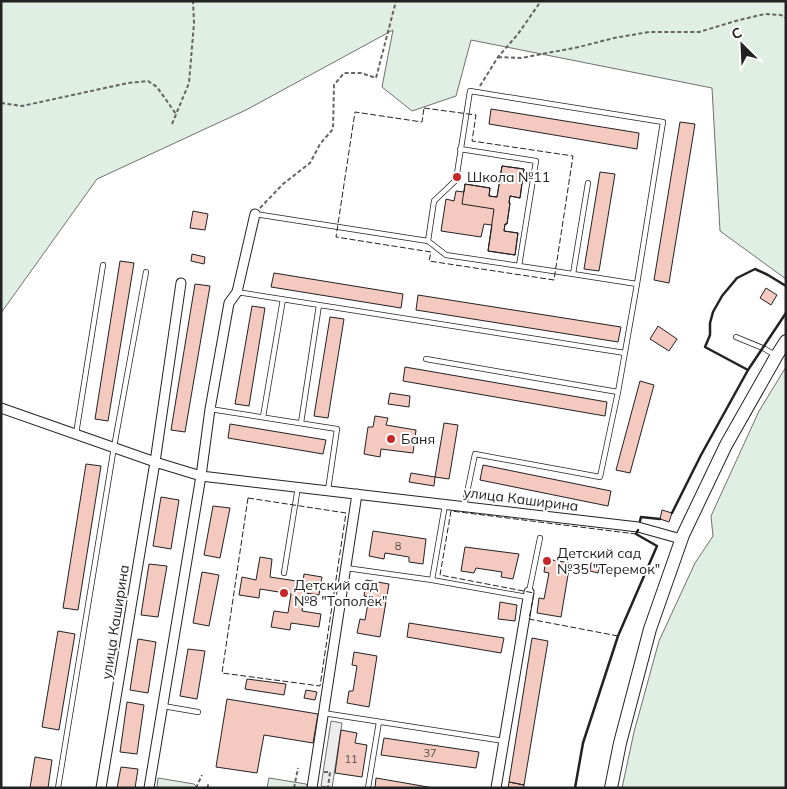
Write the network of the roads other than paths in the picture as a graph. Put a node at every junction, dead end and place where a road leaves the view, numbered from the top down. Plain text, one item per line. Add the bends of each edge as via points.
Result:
1 (460, 149) junction
2 (588, 183) dead end
3 (255, 214) joint
4 (428, 241) junction
5 (103, 265) dead end
6 (519, 266) junction
7 (146, 272) dead end
8 (573, 274) junction
9 (181, 283) dead end
10 (637, 284) junction
11 (237, 292) junction
12 (283, 299) junction
13 (319, 305) junction
14 (736, 337) dead end
15 (786, 341) edge
16 (625, 353) junction
17 (777, 355) junction
18 (426, 359) dead end
19 (618, 392) junction
20 (1, 408) edge
21 (210, 409) junction
22 (263, 417) junction
23 (301, 423) junction
24 (76, 434) junction
25 (114, 447) junction
26 (155, 462) junction
27 (201, 476) junction
28 (298, 487) junction
29 (328, 491) junction
30 (356, 494) junction
31 (445, 504) junction
32 (464, 507) junction
33 (540, 538) dead end
34 (681, 539) junction
35 (345, 568) junction
36 (284, 573) dead end
37 (432, 580) junction
38 (528, 594) junction
39 (163, 706) junction
40 (198, 712) dead end
41 (323, 713) junction
42 (378, 722) junction
43 (504, 741) junction
44 (58, 788) edge
45 (101, 788) edge
46 (149, 788) edge
47 (312, 788) edge
48 (368, 788) edge
49 (496, 788) edge
50 (611, 788) edge

1 - 4 lane via 456,180 434,200
1 - 6 lane via 536,161
1 - 10 lane via 470,91 664,122
2 - 8 lane
3 - 4 lane
3 - 11 street
4 - 6 lane via 446,255
5 - 24 lane
6 - 8 lane
7 - 25 lane
8 - 10 lane
9 - 26 street, улица Каширина
10 - 16 lane
11 - 12 lane
11 - 21 street via 229,303
12 - 13 lane
12 - 22 lane
13 - 16 lane
13 - 23 lane
14 - 17 lane
15 - 17 main road
16 - 19 lane
17 - 34 main road via 726,445
18 - 19 lane
19 - 32 lane via 600,477 475,454
20 - 24 street, улица Каширина
21 - 22 lane
21 - 27 street
22 - 23 lane
23 - 29 lane via 337,429
24 - 25 street, улица Каширина
25 - 26 street, улица Каширина
25 - 44 lane
26 - 27 street, улица Каширина
26 - 45 street, улица Каширина
27 - 28 street, улица Каширина
27 - 39 street
28 - 29 street, улица Каширина
28 - 36 lane
29 - 30 street, улица Каширина
30 - 31 street, улица Каширина
30 - 35 street
31 - 32 street, улица Каширина
31 - 37 lane
32 - 34 street, улица Каширина via 638,527
33 - 38 lane
34 - 50 main road via 650,629
35 - 37 lane
35 - 41 street
37 - 38 lane
38 - 43 street
39 - 40 lane
39 - 46 street
41 - 42 lane
41 - 47 street
42 - 43 lane
42 - 48 lane
43 - 49 street

